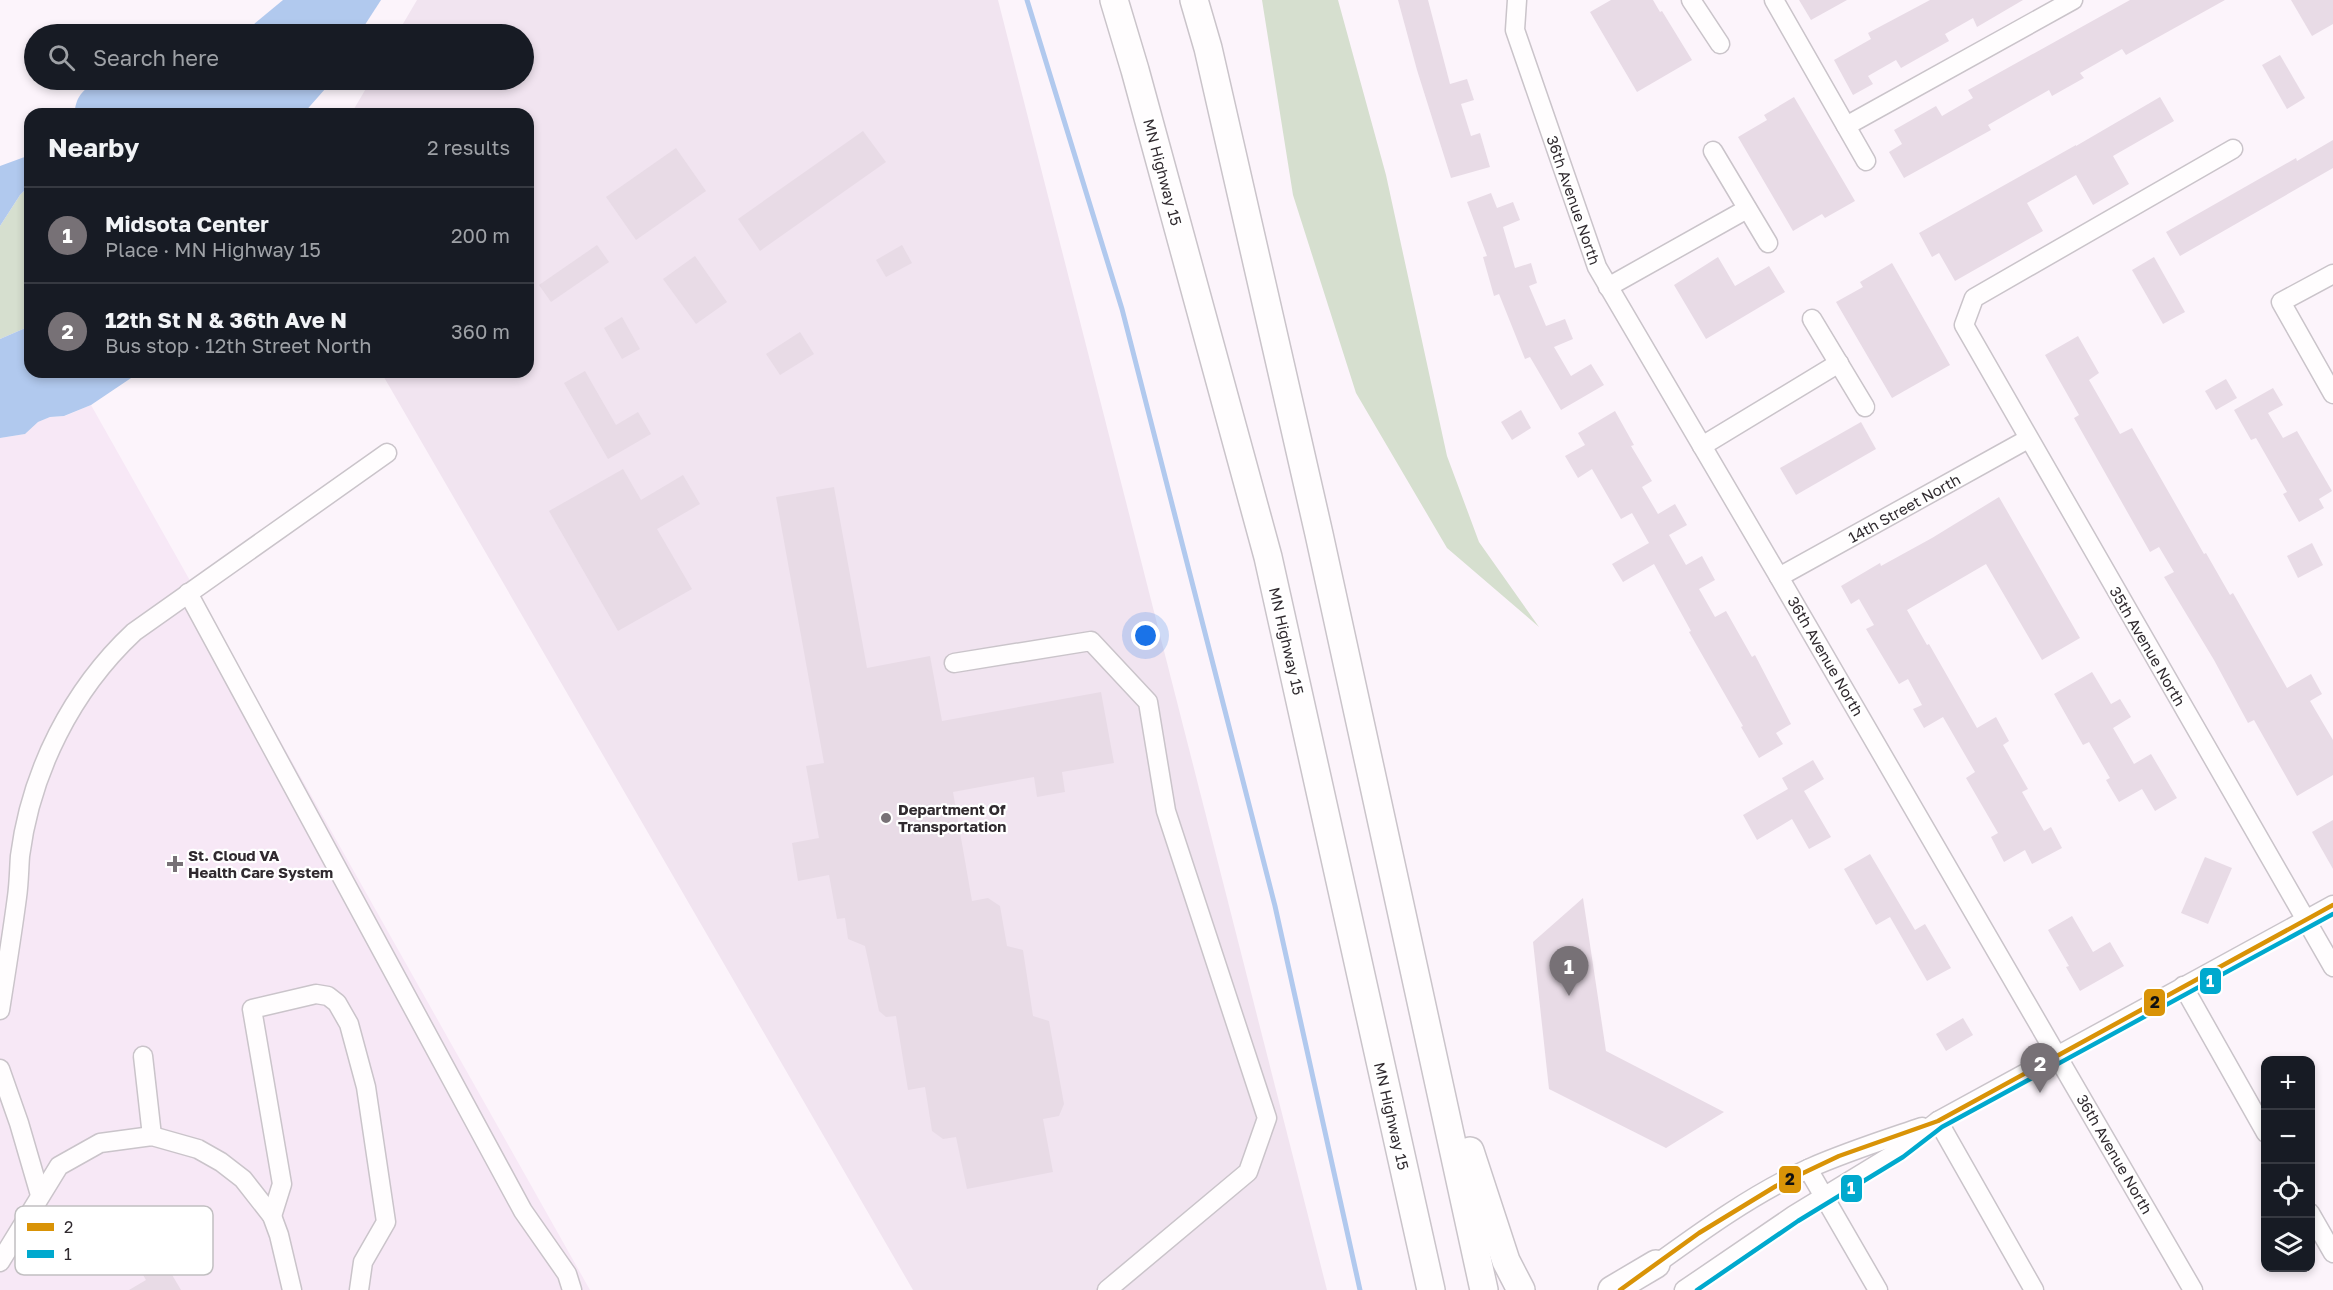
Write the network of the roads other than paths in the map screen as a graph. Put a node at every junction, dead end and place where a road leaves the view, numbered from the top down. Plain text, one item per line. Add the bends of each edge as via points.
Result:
1 (1114, 0) edge
2 (1194, 0) edge
3 (1517, 0) edge
4 (1690, 0) edge
5 (1774, 0) edge
6 (2073, 0) edge
7 (1720, 44) dead end
8 (1846, 126) junction
9 (2233, 149) dead end
10 (1713, 151) dead end
11 (1866, 161) dead end
12 (1747, 209) junction
13 (1768, 243) dead end
14 (2333, 274) edge
15 (1608, 287) junction
16 (1812, 319) dead end
17 (1839, 363) junction
18 (2333, 394) edge
19 (1865, 407) dead end
20 (2028, 439) junction
21 (1702, 446) junction
22 (387, 453) dead end
23 (1779, 577) junction
24 (188, 594) junction
25 (954, 663) dead end
26 (2333, 905) edge
27 (2306, 920) junction
28 (1403, 922) junction
29 (2333, 967) edge
30 (2183, 986) junction
31 (0, 1010) edge
32 (2058, 1055) junction
33 (143, 1056) dead end
34 (0, 1069) edge
35 (1938, 1121) junction
36 (2261, 1126) edge
37 (152, 1136) junction
38 (1808, 1169) junction
39 (40, 1195) junction
40 (1824, 1196) junction
41 (33, 1206) edge
42 (272, 1216) junction
43 (2313, 1218) edge
44 (15, 1237) edge
45 (2333, 1253) edge
46 (0, 1262) edge
47 (1656, 1264) junction
48 (292, 1290) edge
49 (359, 1290) edge
50 (572, 1290) edge
51 (1107, 1290) edge
52 (1431, 1290) edge
53 (1484, 1290) edge
54 (1521, 1290) edge
55 (1612, 1290) edge
56 (1620, 1290) edge
57 (1684, 1290) edge
58 (1878, 1290) edge
59 (2034, 1290) edge
60 (2193, 1290) edge

1 - 52 highway, MN Highway 15 via 1268,556
2 - 28 highway via 1319,534
3 - 15 street, 36th Avenue North via 1515,30 1597,267
4 - 7 street
5 - 8 street
6 - 8 street
8 - 11 street
9 - 20 street, 35th Avenue North via 1974,298 1964,325
10 - 12 street
12 - 13 street
12 - 15 street
14 - 18 street via 2281,302
15 - 21 street, 36th Avenue North
16 - 17 street
17 - 19 street
17 - 21 street
20 - 23 street, 14th Street North
20 - 27 street, 35th Avenue North
21 - 23 street, 36th Avenue North
22 - 24 street
23 - 32 street, 36th Avenue North
24 - 31 street via 113,651 79,695 56,738 28,816
24 - 50 street via 523,1211 567,1275
25 - 51 street via 1091,641 1148,702 1166,811 1267,1119 1248,1172
26 - 27 street
27 - 29 street, 35th Avenue North
27 - 30 street
28 - 53 highway
28 - 54 highway via 1478,1179 1506,1262
30 - 32 street
30 - 36 street
32 - 35 street
32 - 60 street, 36th Avenue North
33 - 37 street
34 - 39 street
35 - 38 street
35 - 40 street
35 - 59 street
37 - 39 street via 100,1143 73,1156 59,1166
37 - 42 street via 198,1149 221,1162 243,1179
38 - 40 street
38 - 47 street via 1740,1207
39 - 41 street
40 - 57 street
40 - 58 street
42 - 48 street
42 - 49 street via 282,1184 252,1009 316,994 328,996 344,1012 359,1057 386,1222 363,1262
43 - 45 street
44 - 46 street
47 - 55 highway
47 - 56 street

